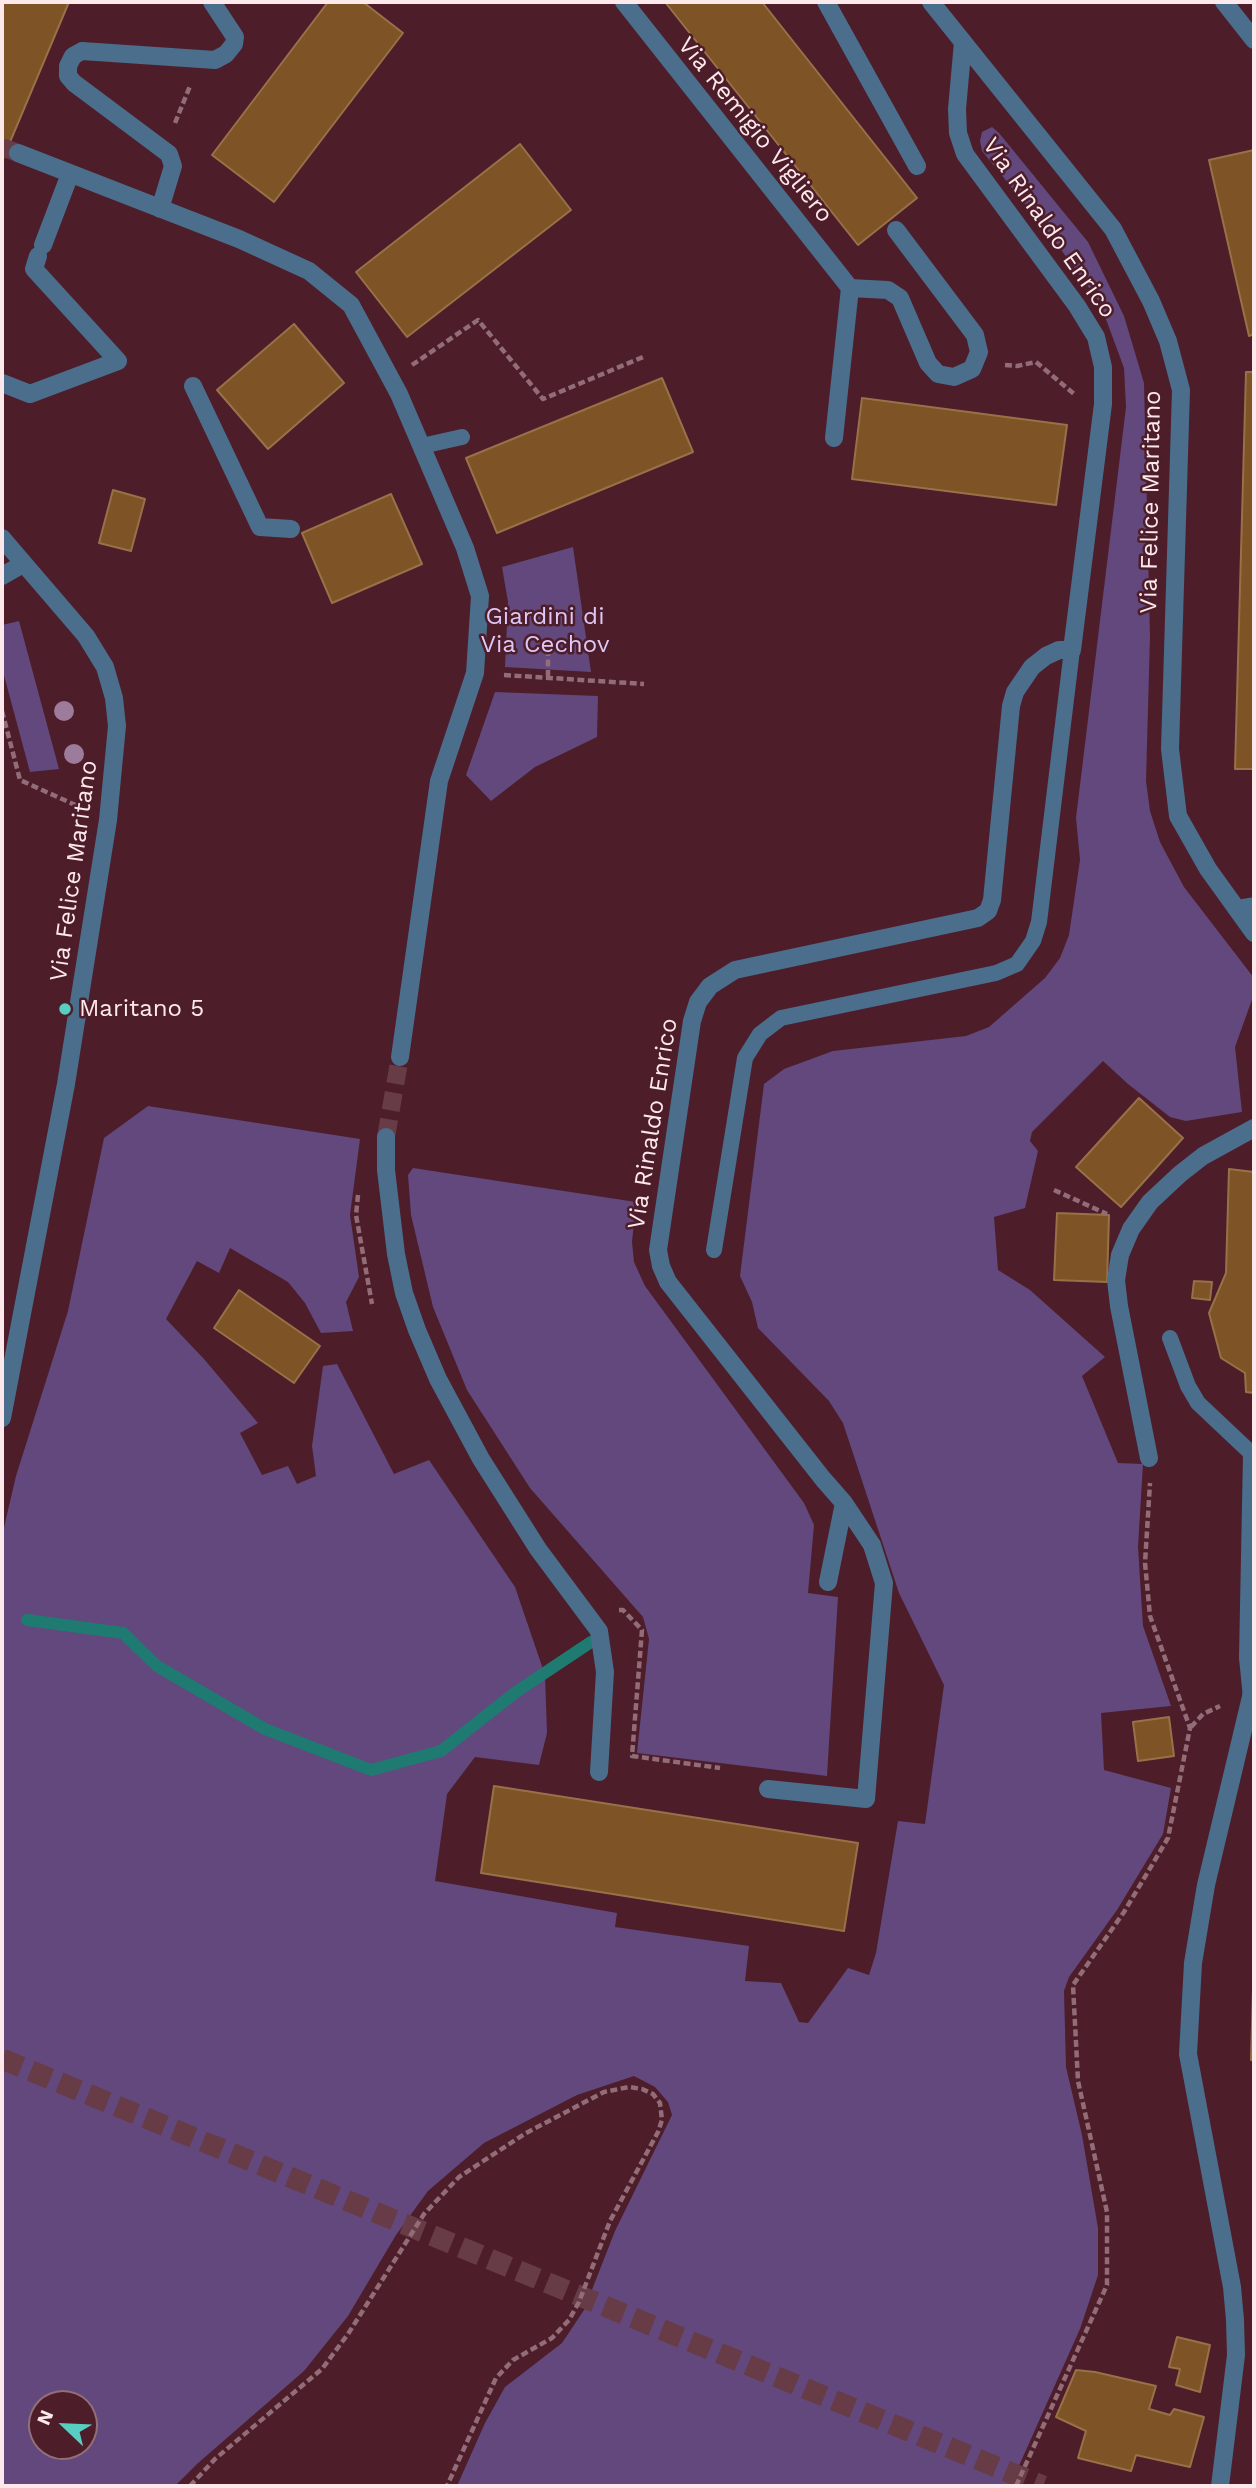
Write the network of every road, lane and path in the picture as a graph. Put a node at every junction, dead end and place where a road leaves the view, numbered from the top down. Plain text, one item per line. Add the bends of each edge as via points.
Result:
1 (212, 2) edge
2 (624, 2) edge
3 (826, 2) edge
4 (930, 2) edge
5 (1224, 2) edge
6 (1254, 40) edge
7 (963, 42) junction
8 (201, 59) junction
9 (18, 153) tunnel mouth
10 (173, 166) junction
11 (917, 166) dead end
12 (70, 173) junction
13 (160, 209) junction
14 (897, 230) dead end
15 (850, 288) junction
16 (643, 357) dead end
17 (975, 361) junction
18 (392, 379) junction
19 (2, 383) edge
20 (193, 386) dead end
21 (1103, 395) junction
22 (463, 437) dead end
23 (834, 438) dead end
24 (422, 446) junction
25 (291, 529) dead end
26 (2, 538) edge
27 (23, 564) junction
28 (2, 576) edge
29 (1072, 650) junction
30 (548, 654) dead end
31 (475, 673) junction
32 (548, 677) junction
33 (644, 684) dead end
34 (2, 711) edge
35 (108, 820) junction
36 (1246, 908) edge
37 (1254, 933) edge
38 (400, 1057) tunnel mouth
39 (1254, 1128) edge
40 (386, 1137) tunnel mouth
41 (1054, 1190) dead end
42 (1131, 1229) junction
43 (714, 1250) dead end
44 (1170, 1338) dead end
45 (2, 1418) edge
46 (1253, 1452) edge
47 (1149, 1458) joint
48 (844, 1503) junction
49 (828, 1582) dead end
50 (623, 1610) dead end
51 (1253, 1691) edge
52 (720, 1768) dead end
53 (599, 1772) dead end
54 (768, 1789) dead end
55 (190, 2486) edge
56 (447, 2486) edge
57 (1016, 2486) edge
58 (1220, 2486) edge

1 - 8 street via 235,37 234,44 215,60
2 - 15 street, Via Remigio Vigliero
3 - 11 street
4 - 7 street, Via Felice Maritano
5 - 6 street
7 - 21 street, Via Rinaldo Enrico via 957,109 965,154 1096,337
7 - 36 street, Via Felice Maritano via 1113,229 1168,341 1181,390 1170,749 1178,816 1208,869
8 - 10 path via 171,131 182,144
8 - 10 street via 82,51 68,66 74,83 162,147
9 - 12 street
10 - 13 street
12 - 13 street
12 - 19 street via 34,269 126,361 30,394
13 - 18 street via 309,271 351,305
14 - 17 street via 975,335 979,352
15 - 17 street via 888,290 900,298 928,363 938,374 954,377 972,369
15 - 23 street
16 - 18 path via 543,399 478,320
17 - 21 path via 1017,366 1036,362 1072,394
18 - 24 street
20 - 25 street via 260,527
21 - 29 street, Via Rinaldo Enrico
22 - 24 lane
24 - 31 street via 480,596
26 - 27 street, Via Felice Maritano
27 - 28 street
27 - 35 street, Via Felice Maritano via 86,636 105,667 117,726
29 - 43 lane, Via Rinaldo Enrico via 1033,941 1017,964 996,973 781,1018 760,1034 745,1058
29 - 48 street, Via Rinaldo Enrico via 1046,656 1015,692 988,911 978,919 735,970 710,986 692,1021 658,1250 661,1266 668,1282
30 - 32 path
31 - 32 path
31 - 38 street via 439,781
32 - 33 path
34 - 35 path via 20,780
35 - 45 street, Via Felice Maritano via 66,1084
36 - 37 street, Via Felice Maritano
39 - 42 street via 1180,1174 1150,1202
40 - 53 street via 396,1254 416,1330 481,1459 538,1549 599,1631 605,1672
41 - 42 path via 1098,1208
42 - 47 street via 1116,1280
44 - 46 lane via 1198,1403
46 - 51 lane via 1247,1658
47 - 57 path via 1145,1563 1150,1616 1190,1728 1168,1838 1073,1985 1079,2081 1107,2212 1107,2285
48 - 49 street
48 - 54 street, Via Rinaldo Enrico via 872,1545 884,1583 866,1799
50 - 52 path via 642,1630 632,1756
51 - 58 street via 1206,1885 1193,1963 1188,2054 1235,2320 1236,2355
55 - 56 path via 215,2459 322,2369 424,2214 458,2177 526,2133 604,2092 629,2087 653,2094 660,2103 658,2133 610,2221 579,2302 552,2338 513,2360 496,2378

